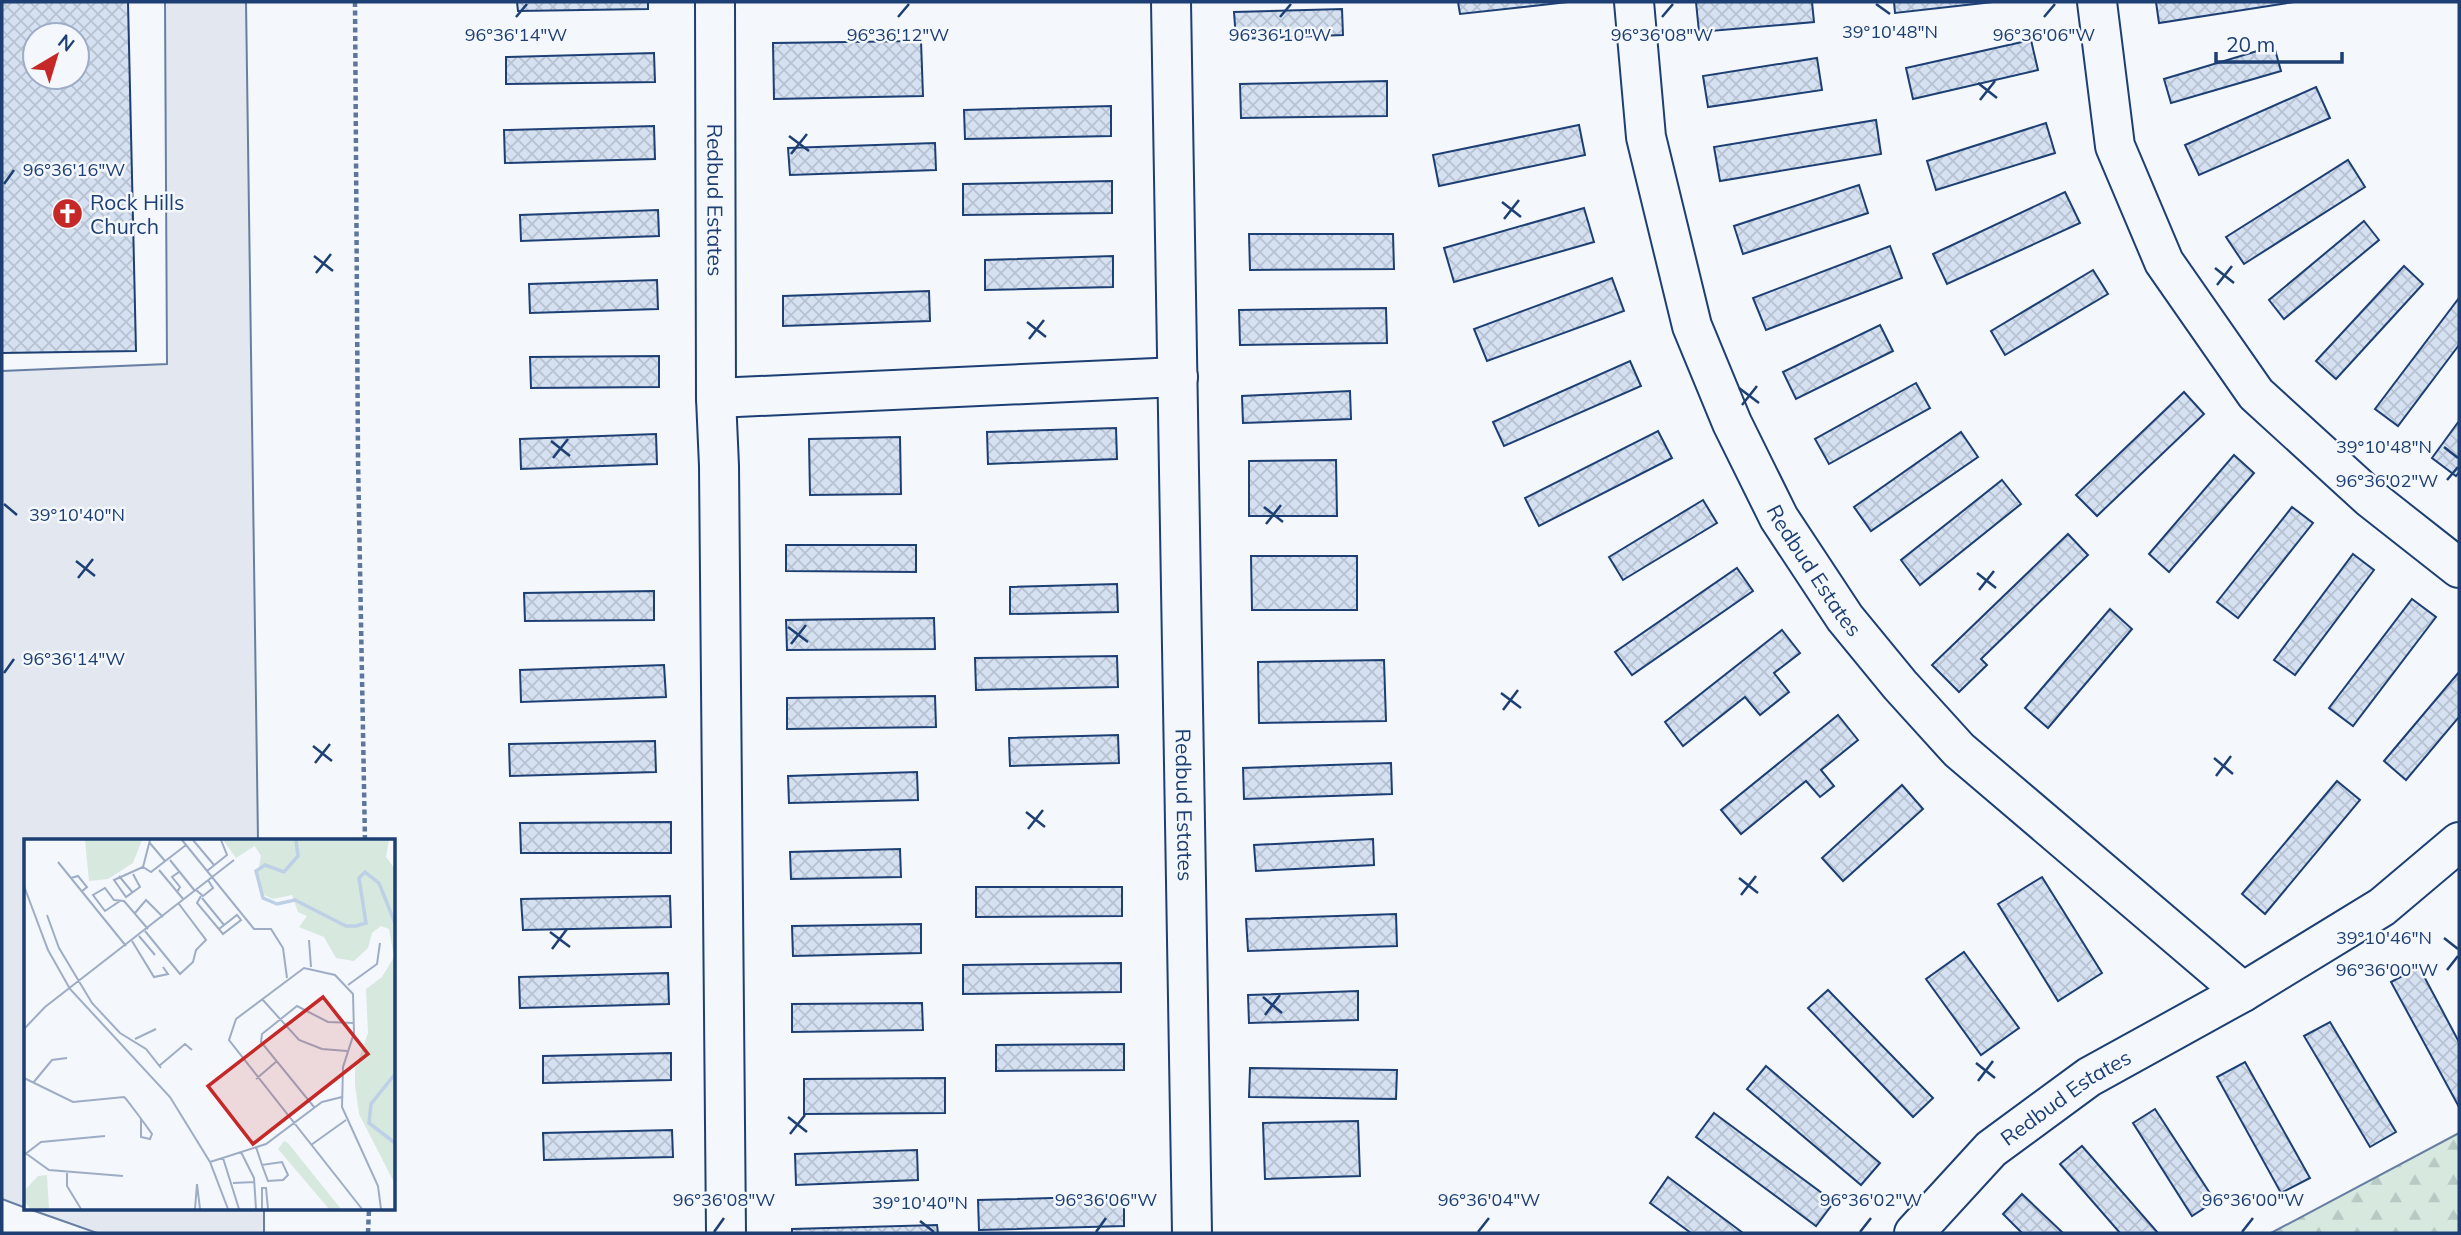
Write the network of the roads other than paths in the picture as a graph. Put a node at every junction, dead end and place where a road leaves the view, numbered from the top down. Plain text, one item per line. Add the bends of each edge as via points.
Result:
1 (715, 2) edge
2 (1171, 2) edge
3 (1634, 2) edge
4 (2097, 2) edge
5 (1178, 377) junction
6 (716, 398) junction
7 (2459, 568) edge
8 (2459, 842) edge
9 (2242, 992) junction
10 (726, 1233) edge
11 (1192, 1233) edge
12 (1914, 1233) edge

1 - 6 street, Redbud Estates
2 - 5 street, Redbud Estates
3 - 9 street, Redbud Estates via 1646,137 1692,326 1732,423 1779,518 1845,618 1959,751
4 - 7 street via 2115,146 2164,262 2256,394 2370,498
5 - 6 street
5 - 11 street, Redbud Estates
6 - 10 street, Redbud Estates
8 - 9 street, Redbud Estates via 2382,907
9 - 12 street, Redbud Estates via 2089,1077 1991,1149

